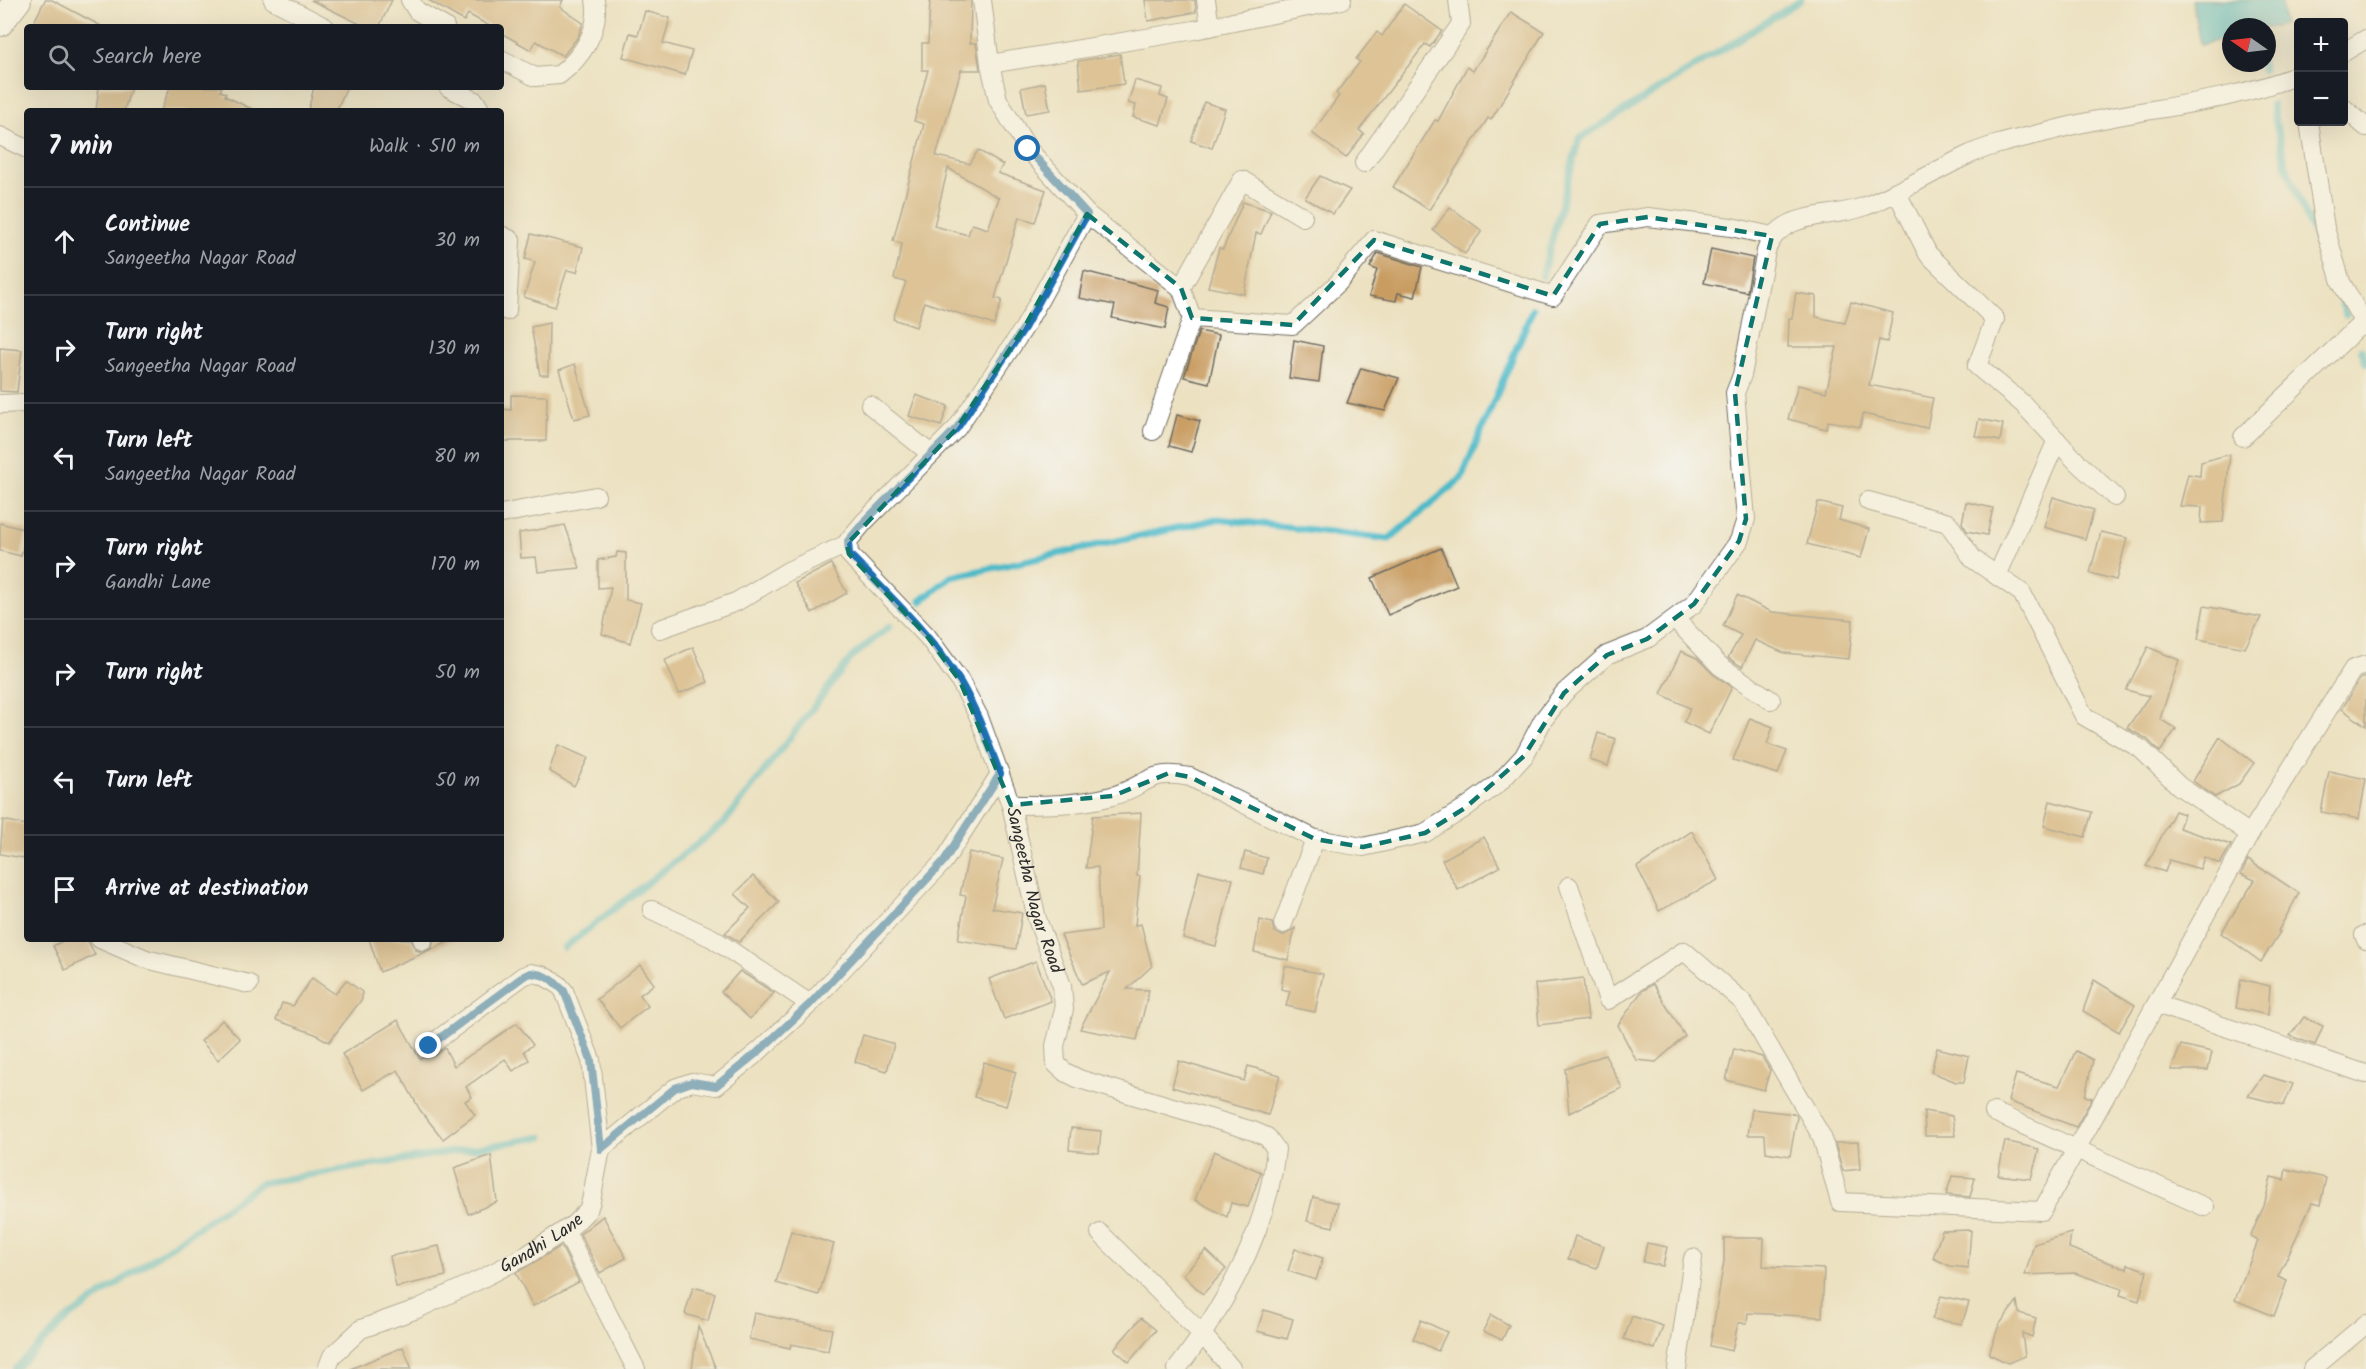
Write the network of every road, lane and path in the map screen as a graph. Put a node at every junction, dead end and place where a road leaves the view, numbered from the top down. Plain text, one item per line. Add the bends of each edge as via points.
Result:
1 (18, 0) edge
2 (273, 0) edge
3 (411, 0) edge
4 (595, 0) edge
5 (982, 0) edge
6 (1206, 0) edge
7 (1342, 0) edge
8 (1458, 0) edge
9 (1321, 2) edge
10 (0, 24) edge
11 (320, 24) edge
12 (440, 24) edge
13 (1210, 27) junction
14 (2366, 39) edge
15 (2348, 49) edge
16 (504, 61) edge
17 (990, 64) junction
18 (2294, 77) edge
19 (454, 90) edge
20 (480, 108) edge
21 (2348, 112) edge
22 (2310, 126) edge
23 (2366, 127) edge
24 (0, 136) edge
25 (24, 148) edge
26 (1364, 163) dead end
27 (1896, 191) junction
28 (1087, 214) junction
29 (1303, 217) dead end
30 (504, 236) edge
31 (1772, 236) junction
32 (1181, 288) junction
33 (507, 311) dead end
34 (1192, 318) junction
35 (2364, 325) edge
36 (24, 403) edge
37 (0, 404) edge
38 (870, 405) dead end
39 (1153, 431) dead end
40 (2242, 437) dead end
41 (2056, 440) junction
42 (931, 454) junction
43 (596, 496) dead end
44 (2115, 497) dead end
45 (1868, 501) dead end
46 (504, 513) edge
47 (847, 544) junction
48 (1997, 576) junction
49 (1675, 618) junction
50 (660, 629) dead end
51 (2366, 665) edge
52 (1771, 700) dead end
53 (1000, 774) junction
54 (1011, 805) junction
55 (2250, 834) junction
56 (1315, 839) junction
57 (1569, 886) dead end
58 (652, 910) dead end
59 (1283, 924) dead end
60 (107, 942) edge
61 (249, 984) dead end
62 (810, 1004) junction
63 (2156, 1004) junction
64 (429, 1046) dead end
65 (2366, 1074) edge
66 (1994, 1112) dead end
67 (601, 1149) junction
68 (2077, 1149) junction
69 (2205, 1207) dead end
70 (565, 1230) junction
71 (1100, 1233) dead end
72 (1693, 1258) dead end
73 (2366, 1324) edge
74 (1203, 1335) junction
75 (327, 1369) edge
76 (636, 1369) edge
77 (1177, 1369) edge
78 (1232, 1369) edge
79 (1677, 1369) edge
80 (2312, 1369) edge

1 - 10 street
2 - 11 street
3 - 12 street via 417,11
4 - 16 street via 587,46 559,75 535,77
5 - 17 street
6 - 13 street
7 - 9 street
8 - 26 street via 1461,24
9 - 13 street
13 - 17 street
14 - 15 street
17 - 28 street via 994,92 1028,149
18 - 27 street via 2266,88 2136,111 1967,155
19 - 20 street
21 - 23 street
22 - 35 street via 2325,228 2341,282
24 - 25 street
27 - 31 street via 1862,208 1783,225
27 - 41 street via 1928,255 1995,319 1977,366 2023,404
28 - 32 street
28 - 42 street via 1024,328 957,428
29 - 32 street via 1242,180
30 - 33 street via 511,240
31 - 34 street via 1648,217 1600,224 1553,296 1374,240 1338,283 1293,325
31 - 49 street via 1735,393 1744,530 1694,604
32 - 34 street
34 - 39 street
35 - 40 street
36 - 37 street
38 - 42 street
41 - 44 street
41 - 48 street
42 - 47 street
43 - 46 street
45 - 48 street via 1948,523 1973,559
47 - 50 street via 788,571 736,602
47 - 53 street, Sangeetha Nagar Road via 849,554 927,636 960,681 979,717
48 - 55 street via 2022,593 2084,716 2141,749 2179,786
49 - 52 street via 1720,666
49 - 56 street via 1647,639 1607,655 1564,693 1543,720 1524,756 1499,783 1425,833 1363,847
51 - 55 street via 2353,669
53 - 54 street, Sangeetha Nagar Road
53 - 62 street via 944,861
54 - 56 street via 1046,805 1113,796 1169,773 1190,777
54 - 74 street, Sangeetha Nagar Road via 1037,919 1062,986 1064,1009 1055,1046 1056,1064 1079,1079 1253,1131 1267,1137 1276,1149 1268,1198 1230,1293
55 - 63 street
56 - 59 street
57 - 68 street via 1608,1000 1684,951 1743,1002 1822,1137 1840,1202 2042,1211
58 - 62 street via 712,938
60 - 61 street via 146,958
62 - 67 street via 716,1086 692,1082 675,1088
63 - 65 street
63 - 68 street
64 - 67 street, Gandhi Lane via 524,976 531,973 552,980 564,991 591,1060
66 - 68 street
67 - 70 street, Gandhi Lane via 588,1210
68 - 69 street
70 - 75 street, Gandhi Lane via 482,1279 361,1329 332,1356
70 - 76 street
71 - 74 street
72 - 79 street
73 - 80 street
74 - 77 street, Sangeetha Nagar Road
74 - 78 street

